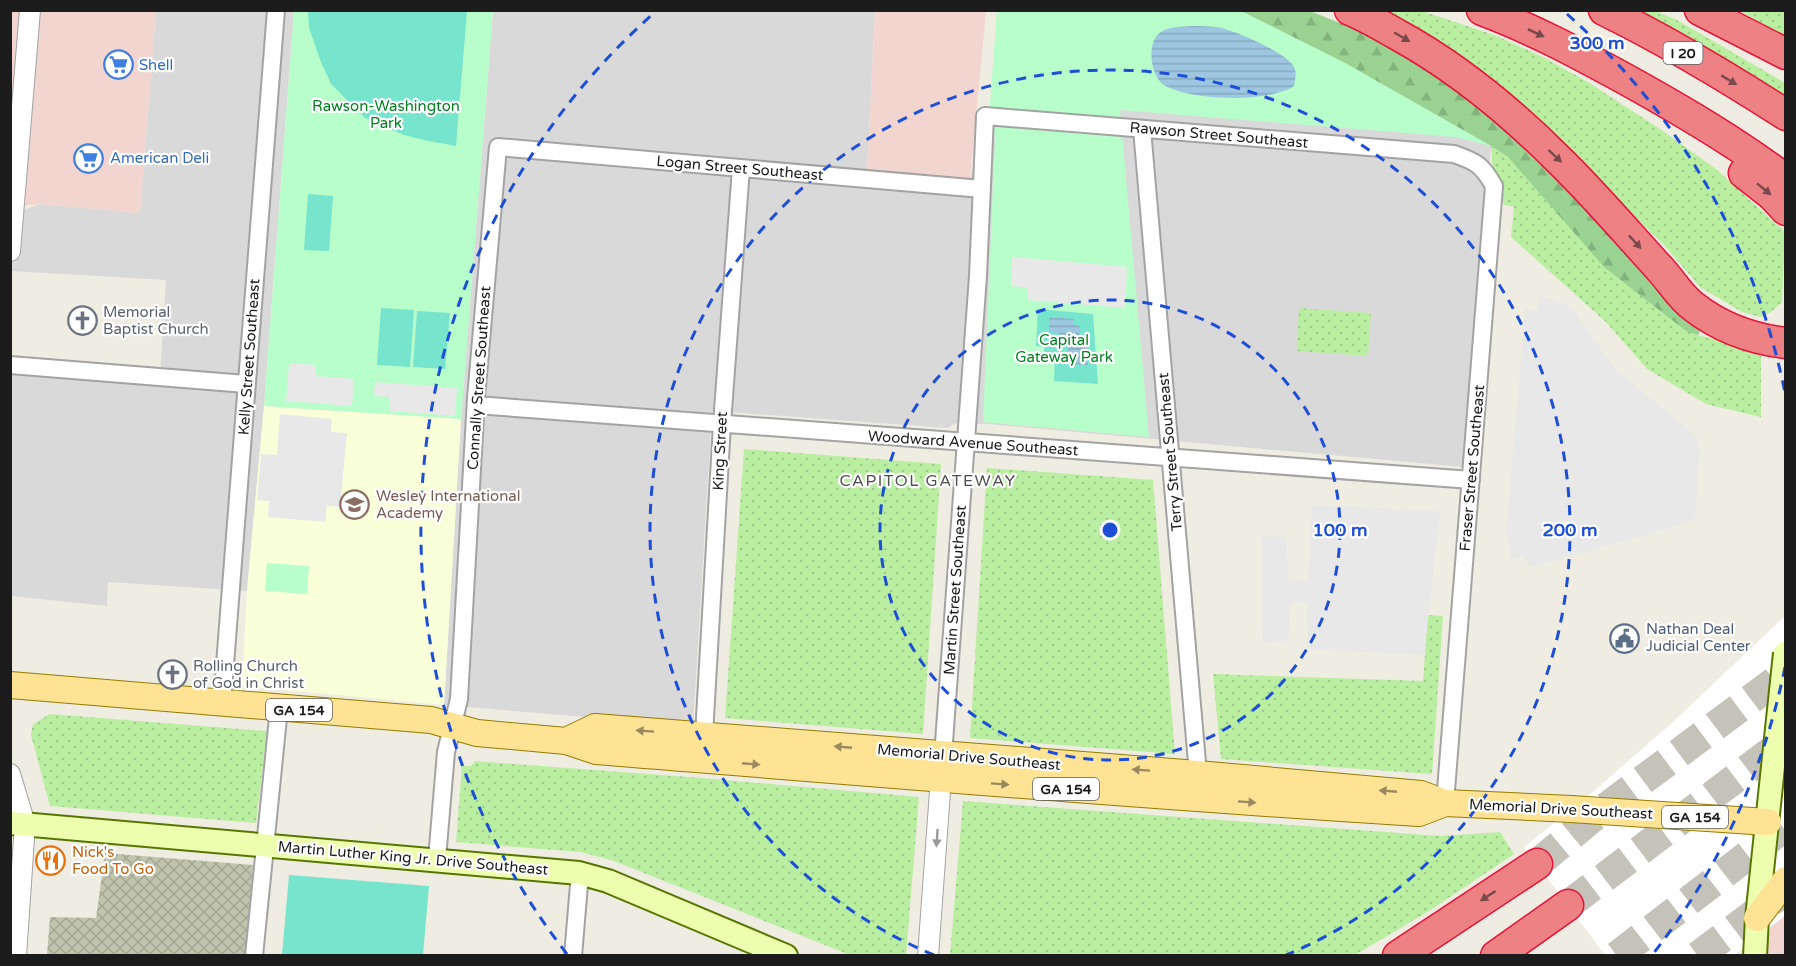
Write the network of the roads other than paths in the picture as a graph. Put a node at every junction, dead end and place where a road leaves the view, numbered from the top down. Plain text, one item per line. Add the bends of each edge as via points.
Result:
1 (30, 10) edge
2 (276, 10) edge
3 (1350, 10) edge
4 (1482, 10) edge
5 (1604, 10) edge
6 (1700, 10) edge
7 (1785, 54) edge
8 (1600, 65) junction
9 (17, 81) edge
10 (985, 116) joint
11 (1785, 117) edge
12 (1142, 129) junction
13 (498, 147) joint
14 (1454, 154) joint
15 (741, 168) junction
16 (1785, 180) edge
17 (982, 189) junction
18 (1785, 210) edge
19 (10, 251) edge
20 (1785, 343) edge
21 (10, 365) edge
22 (246, 384) junction
23 (476, 405) junction
24 (722, 424) junction
25 (966, 442) junction
26 (1171, 458) junction
27 (1471, 480) junction
28 (1785, 652) edge
29 (10, 685) edge
30 (222, 703) junction
31 (279, 708) junction
32 (453, 725) junction
33 (704, 735) junction
34 (566, 741) junction
35 (942, 768) junction
36 (10, 774) edge
37 (1198, 774) junction
38 (1445, 803) junction
39 (1777, 822) edge
40 (18, 823) edge
41 (265, 845) junction
42 (437, 860) junction
43 (1537, 864) tunnel mouth
44 (580, 873) junction
45 (1785, 880) edge
46 (1568, 905) tunnel mouth
47 (1756, 937) edge
48 (16, 956) edge
49 (254, 956) edge
50 (573, 956) edge
51 (786, 956) edge
52 (928, 956) edge
53 (1398, 956) edge
54 (1496, 956) edge

1 - 9 street
2 - 22 street, Kelly Street Southeast
3 -> 20 highway via 1425,50 1490,97 1559,159 1692,306 1742,334
4 -> 8 highway
5 -> 11 highway, I 20
6 - 7 highway
8 - 16 highway via 1676,108
8 -> 18 highway via 1711,146
9 - 19 street
10 - 12 street, Rawson Street Southeast
10 - 17 street, Martin Street Southeast
12 - 14 street, Rawson Street Southeast
12 - 26 street, Terry Street Southeast
13 - 15 street, Logan Street Southeast
13 - 23 street, Connally Street Southeast
14 - 27 street, Fraser Street Southeast via 1479,165 1494,186
15 - 17 street, Logan Street Southeast
15 - 24 street, King Street
17 - 25 street, Martin Street Southeast
21 - 22 street
22 - 30 street, Kelly Street Southeast
23 - 24 street, Woodward Avenue Southeast
23 - 32 street, Connally Street Southeast via 459,699
24 - 25 street, Woodward Avenue Southeast
24 - 33 street, King Street
25 - 26 street, Woodward Avenue Southeast
25 - 35 street, Martin Street Southeast
26 - 27 street, Woodward Avenue Southeast
26 - 37 street, Terry Street Southeast
27 - 38 street, Fraser Street Southeast
28 - 39 main road, bridge
29 - 30 main road, Memorial Drive Southeast / GA 154
30 - 31 main road, Memorial Drive Southeast / GA 154
31 - 32 main road, Memorial Drive Southeast / GA 154
31 - 41 street
32 - 34 main road, Memorial Drive Southeast / GA 154 via 477,733
32 - 42 street, Connally Street Southeast via 446,752
33 -> 34 main road, Memorial Drive Southeast / GA 154 via 595,727
35 -> 33 main road, Memorial Drive Southeast / GA 154
34 -> 35 main road, Memorial Drive Southeast / GA 154 via 596,751
37 -> 35 main road, Memorial Drive Southeast / GA 154
35 -> 38 main road, Memorial Drive Southeast / GA 154 via 1191,799 1419,813
35 -> 52 street, Martin Street Southeast
36 - 40 street
38 -> 37 main road, Memorial Drive Southeast / GA 154 via 1420,794
38 - 39 main road, Memorial Drive Southeast / GA 154, bridge
39 - 47 main road, bridge
40 - 41 main road, Martin Luther King Jr. Drive Southeast
40 - 48 street
41 - 42 main road, Martin Luther King Jr. Drive Southeast
41 - 49 street
42 - 44 main road, Martin Luther King Jr. Drive Southeast
43 -> 53 highway
44 - 50 street
44 - 51 main road, Martin Luther King Jr. Drive Southeast via 608,880
45 - 47 main road, bridge
46 - 54 highway

